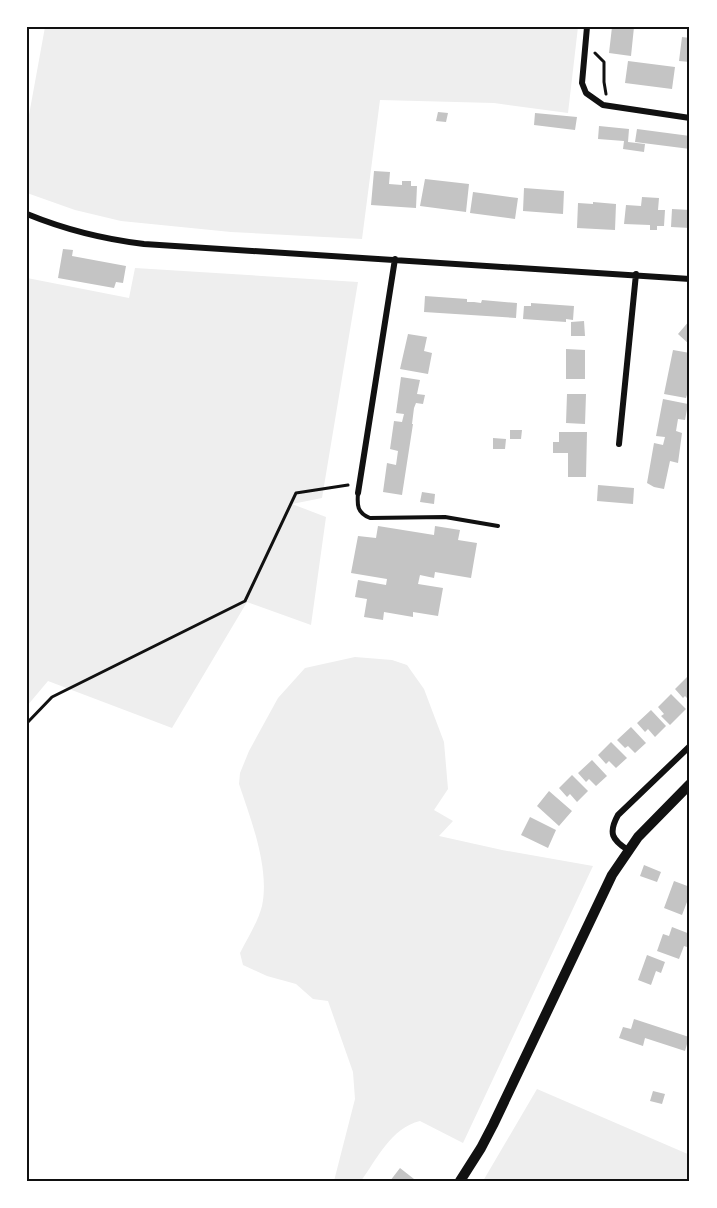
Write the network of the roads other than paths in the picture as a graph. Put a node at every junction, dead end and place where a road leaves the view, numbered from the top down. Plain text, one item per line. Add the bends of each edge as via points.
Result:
1 (587, 27) edge
2 (690, 118) edge
3 (27, 214) edge
4 (395, 259) junction
5 (636, 274) junction
6 (690, 279) edge
7 (619, 444) dead end
8 (358, 493) joint
9 (498, 526) dead end
10 (690, 746) edge
11 (690, 784) edge
12 (628, 850) junction
13 (460, 1181) edge

1 - 2 street via 582,83 586,93 603,105
3 - 4 street via 69,231 108,240
4 - 5 street
4 - 8 street
5 - 6 street
5 - 7 street
8 - 9 lane via 360,513 370,518 445,517
10 - 12 street via 618,815 612,835
11 - 12 street
12 - 13 street via 612,875 485,1140

